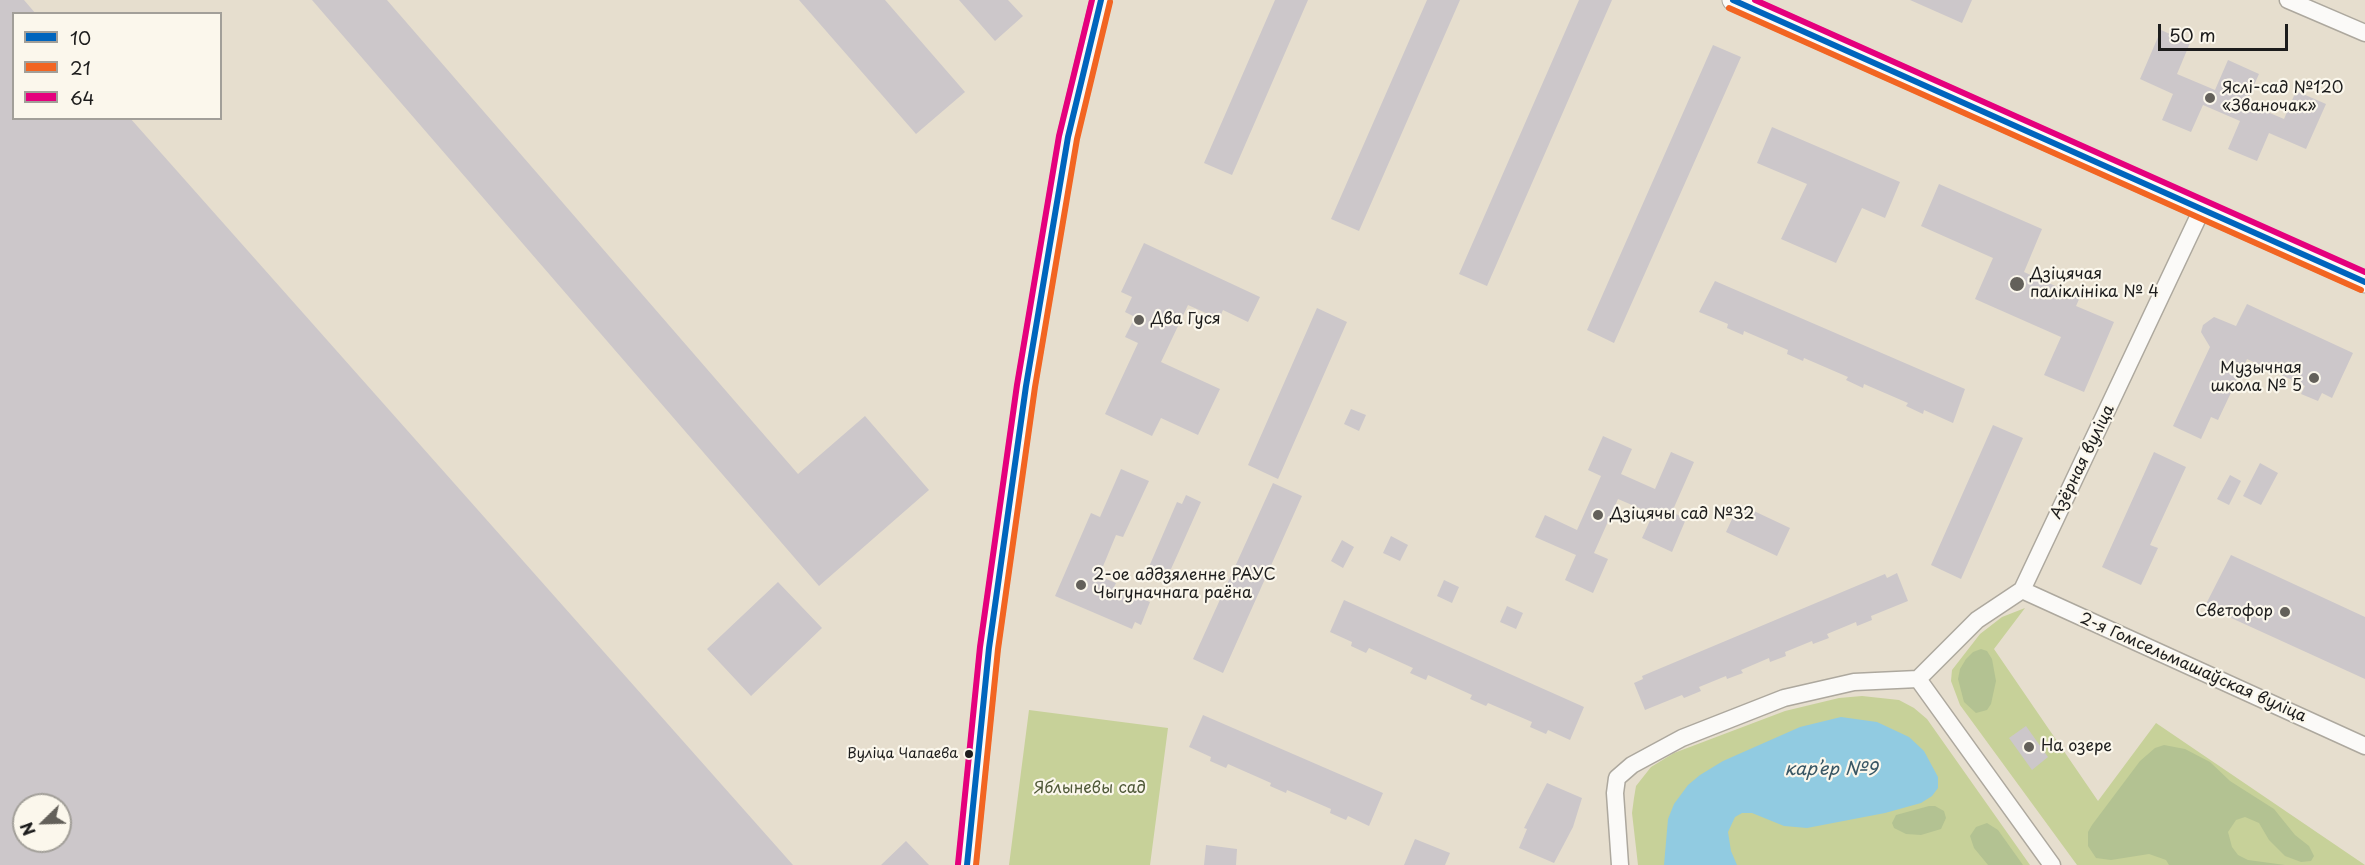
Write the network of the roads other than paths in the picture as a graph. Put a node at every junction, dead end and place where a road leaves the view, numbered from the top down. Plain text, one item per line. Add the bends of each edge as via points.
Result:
1 (1101, 0) edge
2 (1734, 0) edge
3 (2288, 0) edge
4 (2365, 33) edge
5 (2202, 209) junction
6 (2365, 282) edge
7 (2022, 590) junction
8 (1918, 679) junction
9 (2365, 746) edge
10 (967, 865) edge
11 (1620, 865) edge
12 (2052, 865) edge

1 - 10 street via 1068,137 1026,386 989,648
2 - 5 street
3 - 4 street
5 - 6 street
5 - 7 street, Азёрная вуліца
7 - 8 street via 1977,620
7 - 9 street, 2-я Гомсельмашаўская вуліца
8 - 11 street via 1854,682 1785,699 1656,750 1617,778
8 - 12 street

